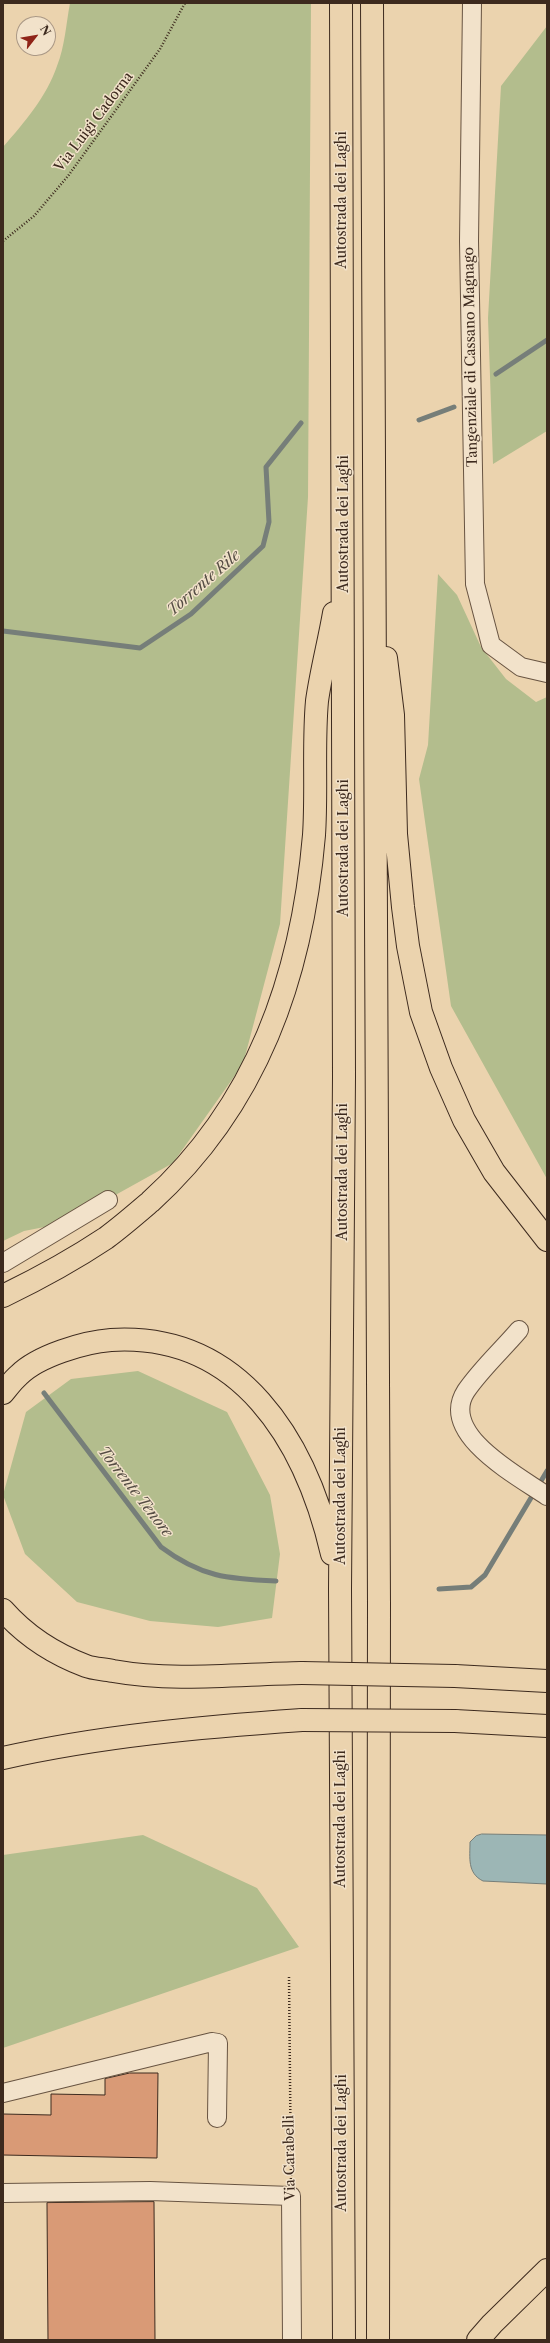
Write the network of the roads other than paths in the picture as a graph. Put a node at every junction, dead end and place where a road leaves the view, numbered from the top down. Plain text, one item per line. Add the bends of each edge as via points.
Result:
1 (341, 3) edge
2 (372, 3) edge
3 (472, 3) edge
4 (344, 563) junction
5 (373, 564) junction
6 (547, 673) edge
7 (108, 1200) dead end
8 (547, 1240) edge
9 (3, 1263) edge
10 (3, 1296) edge
11 (519, 1330) dead end
12 (3, 1393) edge
13 (547, 1496) edge
14 (340, 1589) junction
15 (3, 1610) edge
16 (547, 1681) edge
17 (547, 1726) edge
18 (3, 1758) edge
19 (3, 2093) edge
20 (217, 2118) dead end
21 (3, 2193) edge
22 (547, 2270) edge
23 (292, 2340) edge
24 (344, 2340) edge
25 (378, 2340) edge
26 (478, 2340) edge

1 - 4 highway, Autostrada dei Laghi
2 - 5 highway, Autostrada dei Laghi
3 - 6 street, Tangenziale di Cassano Magnago via 469,241 475,584 491,645 521,667
4 - 10 highway via 317,701 314,836 304,910 289,974 265,1045 226,1116 171,1182 107,1237
4 - 14 highway, Autostrada dei Laghi via 344,1077
5 - 8 highway via 393,715 396,834 402,900 421,1012 441,1068 464,1120 494,1172
5 - 25 highway, Autostrada dei Laghi via 379,1602
7 - 9 street
11 - 13 street via 466,1391 460,1404 460,1416 470,1437 484,1451
12 - 14 highway via 20,1374 56,1353 92,1341 135,1338 169,1344 218,1364 249,1388 278,1421 303,1465 323,1517
14 - 24 highway, Autostrada dei Laghi
15 - 16 highway, bridge via 47,1648 87,1666 136,1675 302,1673
17 - 18 highway, bridge via 455,1721 302,1720 133,1735
19 - 20 street via 212,2042 218,2043
21 - 23 street, Via Carabelli via 150,2191 291,2196
22 - 26 highway

